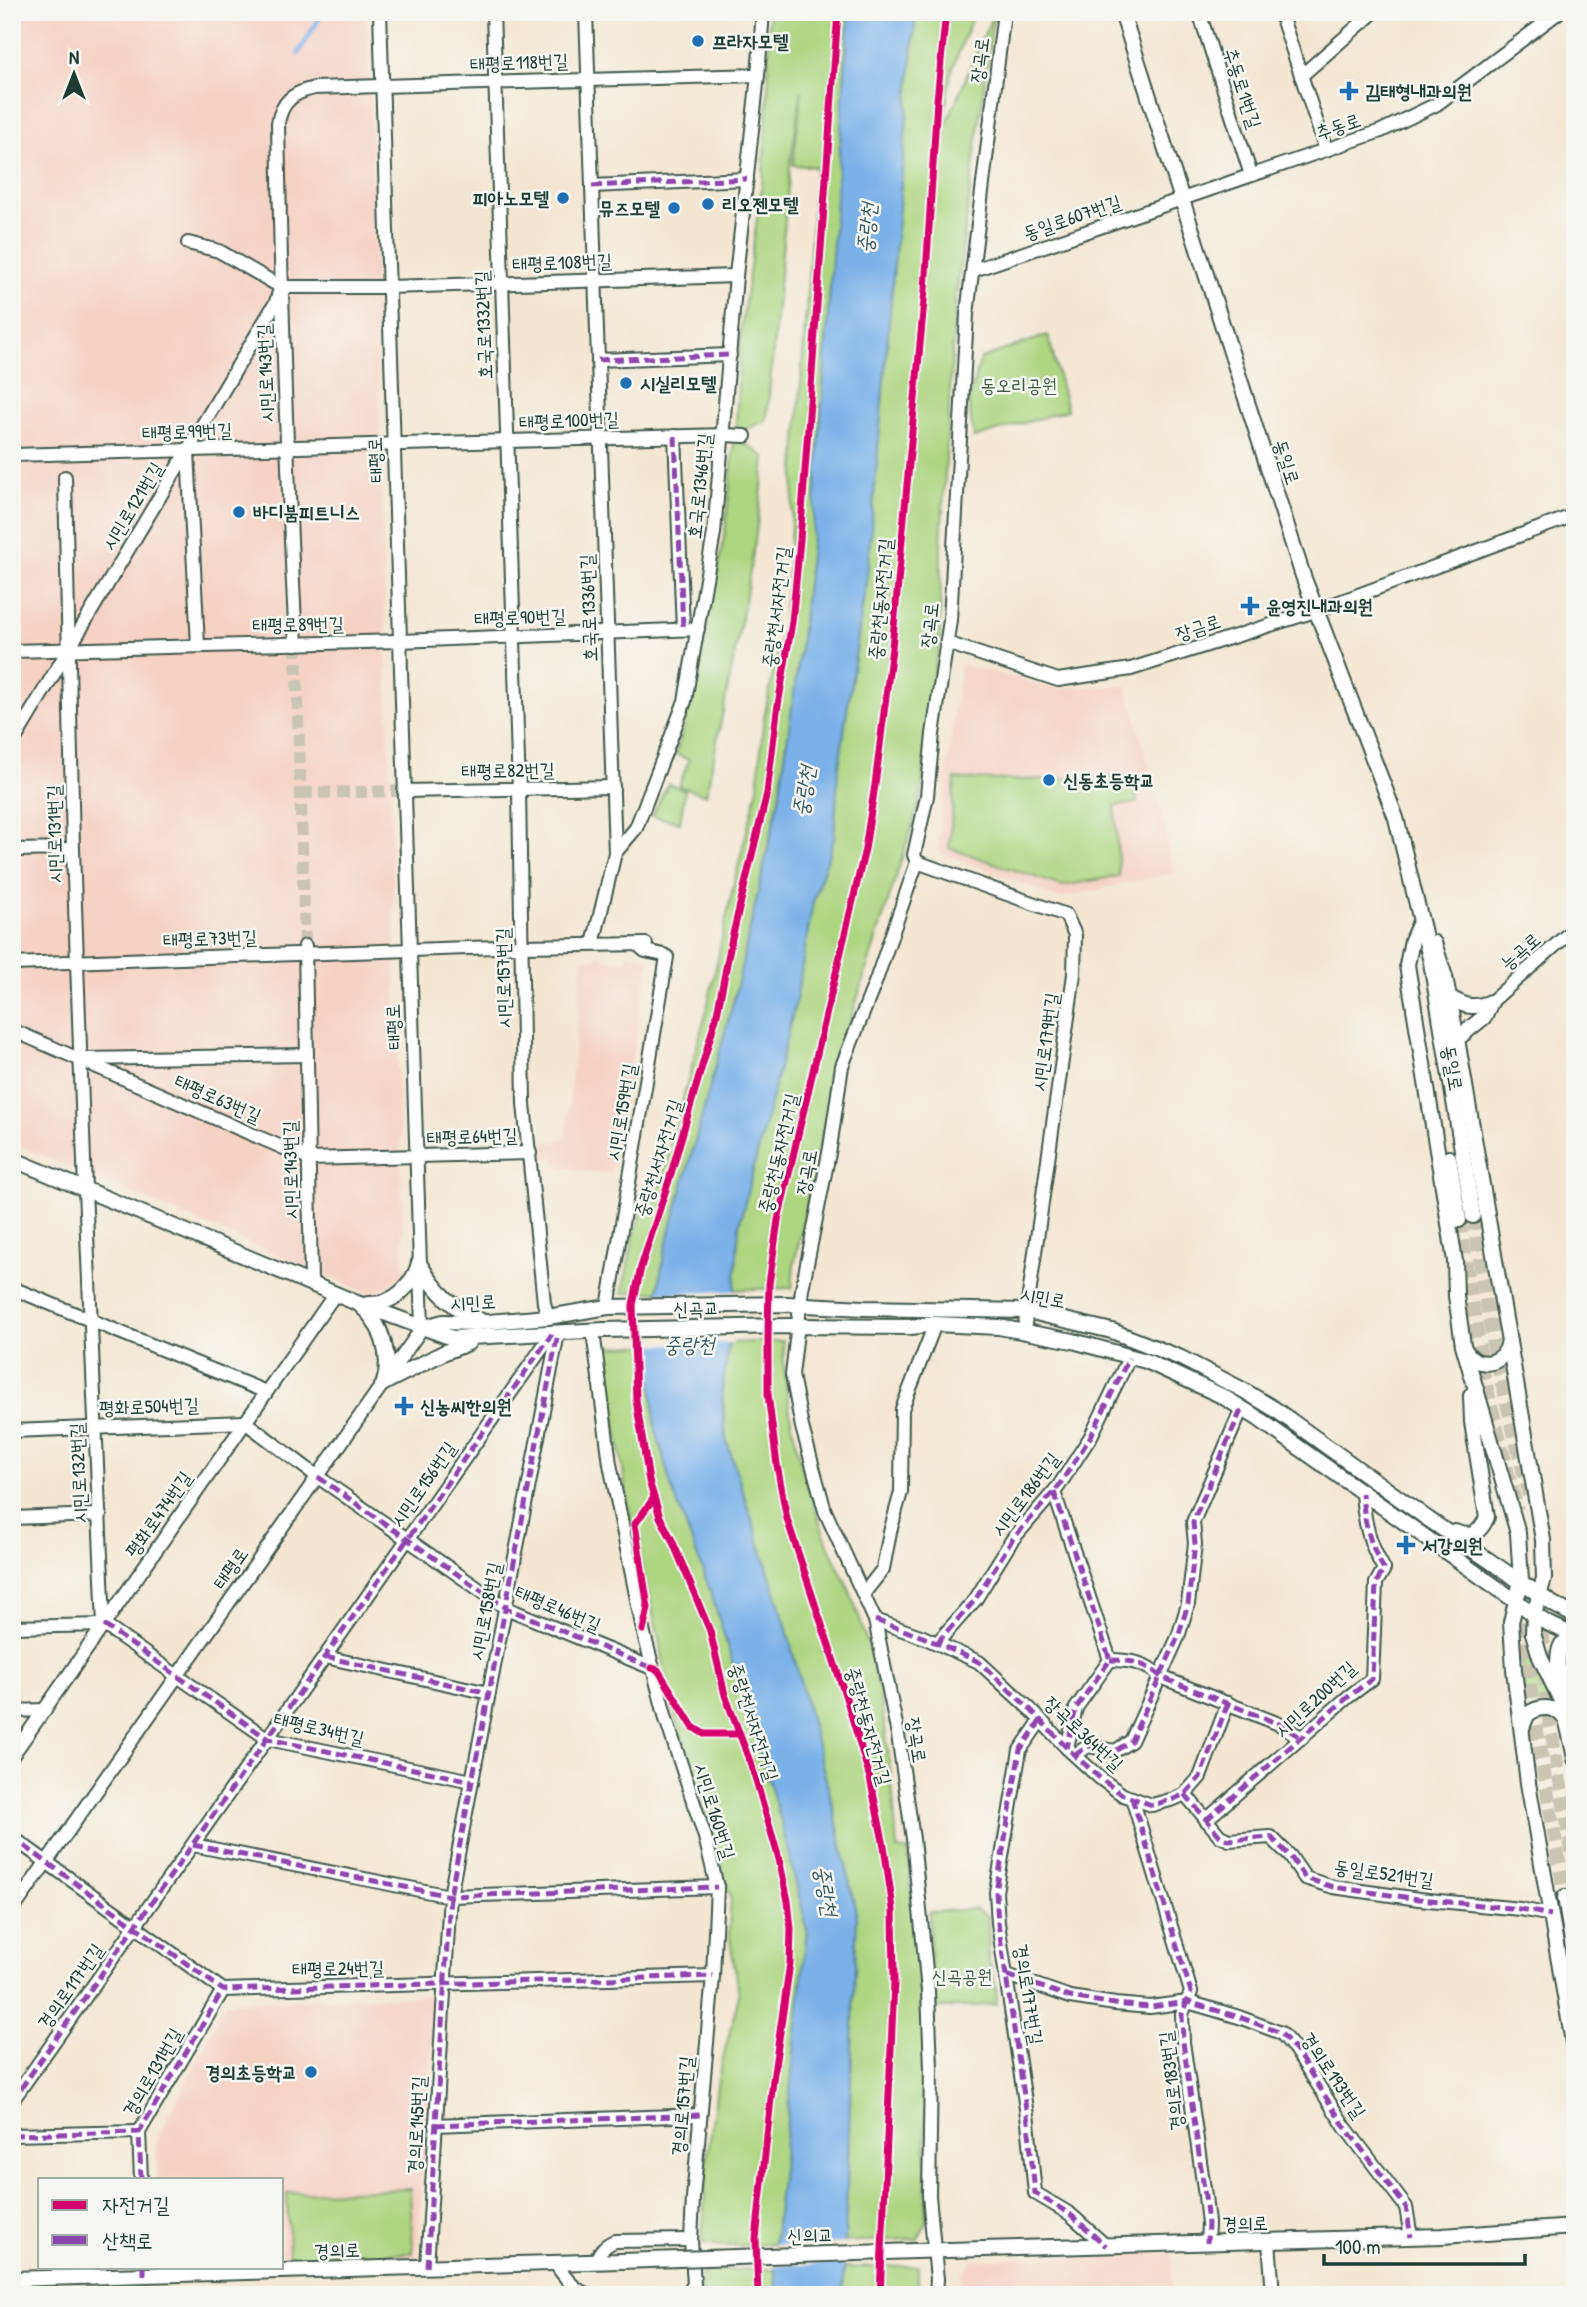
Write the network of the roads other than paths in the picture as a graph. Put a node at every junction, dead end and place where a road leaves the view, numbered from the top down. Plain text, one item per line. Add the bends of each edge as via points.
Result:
1 (380, 12) edge
2 (493, 12) edge
3 (586, 12) edge
4 (763, 12) edge
5 (1003, 12) edge
6 (1120, 12) edge
7 (1199, 12) edge
8 (1280, 12) edge
9 (1374, 12) edge
10 (1554, 14) edge
11 (758, 75) junction
12 (1301, 76) junction
13 (589, 79) junction
14 (494, 82) junction
15 (383, 86) junction
16 (285, 102) joint
17 (1325, 150) junction
18 (1251, 176) junction
19 (747, 179) junction
20 (592, 186) junction
21 (1182, 199) junction
22 (188, 243) dead end
23 (974, 270) junction
24 (736, 276) junction
25 (596, 280) junction
26 (501, 284) junction
27 (281, 287) junction
28 (389, 287) junction
29 (730, 355) junction
30 (598, 360) junction
31 (724, 435) junction
32 (675, 436) junction
33 (745, 436) dead end
34 (601, 438) junction
35 (506, 441) junction
36 (394, 444) junction
37 (286, 447) junction
38 (188, 450) junction
39 (12, 455) edge
40 (65, 477) dead end
41 (1575, 515) edge
42 (1315, 611) junction
43 (684, 629) junction
44 (698, 629) junction
45 (608, 633) junction
46 (512, 636) junction
47 (400, 641) junction
48 (296, 643) junction
49 (947, 643) junction
50 (198, 646) junction
51 (68, 649) junction
52 (12, 651) edge
53 (12, 744) edge
54 (613, 787) junction
55 (519, 790) junction
56 (404, 791) junction
57 (73, 849) junction
58 (12, 850) edge
59 (615, 853) junction
60 (917, 862) junction
61 (1420, 922) junction
62 (1575, 928) edge
63 (593, 944) junction
64 (642, 944) joint
65 (522, 946) junction
66 (306, 950) junction
67 (410, 951) junction
68 (78, 962) junction
69 (12, 964) edge
70 (1449, 997) junction
71 (1491, 1002) junction
72 (12, 1030) edge
73 (1457, 1039) junction
74 (307, 1055) junction
75 (81, 1059) junction
76 (530, 1153) junction
77 (416, 1157) junction
78 (12, 1159) edge
79 (309, 1159) junction
80 (85, 1189) junction
81 (1466, 1218) tunnel mouth
82 (419, 1262) junction
83 (311, 1284) junction
84 (12, 1288) edge
85 (335, 1294) junction
86 (357, 1303) junction
87 (794, 1304) junction
88 (608, 1307) junction
89 (1027, 1311) junction
90 (548, 1317) junction
91 (91, 1320) junction
92 (484, 1321) junction
93 (935, 1324) junction
94 (793, 1326) junction
95 (422, 1328) junction
96 (598, 1330) junction
97 (1024, 1331) junction
98 (555, 1333) junction
99 (484, 1338) junction
100 (1510, 1339) junction
101 (1464, 1346) junction
102 (1129, 1358) junction
103 (384, 1383) junction
104 (266, 1392) junction
105 (1241, 1408) junction
106 (245, 1422) junction
107 (96, 1427) junction
108 (12, 1430) edge
109 (318, 1477) junction
110 (1054, 1492) junction
111 (1362, 1493) junction
112 (100, 1515) junction
113 (12, 1518) edge
114 (1428, 1519) junction
115 (408, 1540) junction
116 (1521, 1581) junction
117 (864, 1593) junction
118 (1541, 1595) junction
119 (1516, 1601) junction
120 (506, 1608) junction
121 (1534, 1615) junction
122 (1575, 1616) edge
123 (875, 1620) junction
124 (104, 1625) junction
125 (12, 1627) edge
126 (1575, 1637) edge
127 (937, 1643) junction
128 (325, 1657) junction
129 (1110, 1660) junction
130 (652, 1668) junction
131 (178, 1676) junction
132 (1161, 1677) junction
133 (489, 1693) junction
134 (1228, 1703) junction
135 (1564, 1707) junction
136 (44, 1710) junction
137 (12, 1711) edge
138 (1041, 1720) junction
139 (1569, 1725) junction
140 (1522, 1732) junction
141 (1301, 1738) junction
142 (268, 1739) junction
143 (1071, 1751) junction
144 (12, 1756) edge
145 (1575, 1759) edge
146 (472, 1781) junction
147 (1185, 1794) junction
148 (1132, 1798) junction
149 (1206, 1820) junction
150 (12, 1837) edge
151 (193, 1845) junction
152 (47, 1862) junction
153 (717, 1887) junction
154 (450, 1896) junction
155 (1565, 1897) tunnel mouth
156 (12, 1911) edge
157 (1551, 1915) junction
158 (136, 1927) junction
159 (1575, 1960) edge
160 (1007, 1975) junction
161 (713, 1976) junction
162 (443, 1985) junction
163 (223, 1990) junction
164 (1188, 2002) junction
165 (1575, 2054) edge
166 (12, 2101) edge
167 (700, 2115) junction
168 (435, 2125) junction
169 (139, 2132) junction
170 (12, 2135) edge
171 (141, 2178) edge
172 (1575, 2227) edge
173 (1411, 2237) junction
174 (691, 2240) junction
175 (1269, 2241) junction
176 (1207, 2243) junction
177 (1106, 2246) junction
178 (935, 2250) junction
179 (915, 2251) joint
180 (621, 2261) joint
181 (595, 2262) junction
182 (555, 2263) junction
183 (427, 2267) junction
184 (144, 2271) edge
185 (12, 2279) edge
186 (589, 2295) edge
187 (681, 2295) edge
188 (936, 2295) edge
189 (1273, 2295) edge

1 - 15 street, 태평로
2 - 14 street, 호국로1332번길
3 - 13 street, 호국로1336번길
4 - 11 street, 호국로1346번길
5 - 23 street, 장곡로
6 - 21 street, 동일로
7 - 18 street, 추동로1번길
8 - 12 street
9 - 12 street
10 - 17 street, 추동로 via 1427,110
11 - 13 street, 태평로118번길
11 - 19 street, 호국로1346번길
12 - 17 street
13 - 14 street, 태평로118번길
13 - 20 street, 호국로1336번길
14 - 15 street, 태평로118번길
14 - 26 street, 호국로1332번길
15 - 16 street, 태평로118번길 via 314,88 297,92
15 - 28 street, 태평로
16 - 27 street, 시민로143번길 via 278,123
17 - 18 street, 추동로
18 - 21 street, 추동로
19 - 20 street
19 - 24 street, 호국로1346번길
20 - 25 street, 호국로1336번길
21 - 23 street, 동일로607번길
21 - 42 street, 동일로
22 - 27 street via 219,251
23 - 49 street, 장곡로 via 967,314
24 - 25 street, 태평로108번길
24 - 29 street, 호국로1346번길
25 - 26 street, 태평로108번길
25 - 30 street, 호국로1336번길
26 - 28 street, 태평로108번길
26 - 35 street, 호국로1332번길
27 - 28 street, 태평로108번길
27 - 37 street, 시민로143번길
27 - 38 street, 시민로121번길
28 - 36 street, 태평로
29 - 30 street
29 - 31 street, 호국로1346번길
30 - 34 street, 호국로1336번길
31 - 32 street, 태평로100번길
31 - 33 street, 태평로100번길
31 - 44 street, 호국로1346번길
32 - 34 street, 태평로100번길
32 - 43 street
34 - 35 street, 태평로100번길
34 - 45 street, 호국로1336번길
35 - 36 street, 태평로100번길
35 - 46 street, 호국로1332번길
36 - 37 street, 태평로99번길
36 - 47 street, 태평로
37 - 38 street, 태평로99번길
37 - 48 street, 시민로143번길
38 - 39 street, 태평로99번길
38 - 50 street
38 - 51 street, 시민로121번길
40 - 51 street, 시민로131번길
41 - 42 street, 장금로
42 - 49 street, 장금로 via 1131,669 1058,680
42 - 61 street, 동일로 via 1396,818
43 - 44 street, 태평로90번길
43 - 45 street, 태평로90번길
44 - 59 street, 호국로1346번길 via 685,701 636,828
45 - 46 street, 태평로90번길
45 - 54 street, 호국로1336번길
46 - 47 street, 태평로90번길
46 - 55 street, 시민로157번길
47 - 48 street, 태평로89번길
47 - 56 street, 태평로
48 - 50 street, 태평로89번길
49 - 60 street, 장곡로 via 927,796 914,855
50 - 51 street, 태평로89번길
51 - 52 street, 태평로89번길
51 - 53 street, 시민로121번길
51 - 57 street, 시민로131번길
54 - 55 street, 태평로82번길
54 - 59 street, 호국로1336번길
55 - 56 street, 태평로82번길
55 - 65 street, 시민로157번길
56 - 67 street, 태평로
57 - 58 street
57 - 68 street, 시민로131번길
59 - 63 street, 호국로1346번길
60 - 87 street, 장곡로 via 842,1066 830,1148
60 - 89 street, 시민로179번길 via 1066,915 1075,935 1074,974
61 - 70 street via 1431,935
61 - 81 street, 동일로 via 1416,964
61 - 101 street via 1407,965 1455,1261 1455,1296
62 - 71 street, 능곡로
63 - 64 street, 태평로73번길
63 - 65 street, 태평로73번길
64 - 88 street, 시민로159번길 via 645,951 667,957
65 - 67 street, 태평로73번길
65 - 76 street, 시민로157번길 via 524,1104
66 - 67 street, 태평로73번길
66 - 68 street, 태평로73번길
66 - 74 street, 시민로143번길
67 - 77 street, 태평로
68 - 69 street, 태평로73번길
68 - 75 street, 시민로131번길
70 - 71 street via 1477,1008
70 - 73 street
71 - 73 street via 1484,1017
72 - 75 street, 태평로63번길
73 - 100 street
74 - 75 street
74 - 79 street, 시민로143번길
75 - 79 street, 태평로63번길
75 - 80 street, 시민로131번길
76 - 77 street, 태평로64번길
76 - 90 street, 시민로157번길
77 - 79 street, 태평로63번길
77 - 82 street, 태평로
78 - 80 street, 시민로
79 - 83 street, 시민로143번길
80 - 83 street, 시민로
80 - 91 street, 시민로132번길
82 - 86 street via 413,1280 391,1300
82 - 92 street via 441,1294
82 - 95 street, 태평로
83 - 85 street, 시민로
84 - 91 street
85 - 86 street, 시민로
85 - 104 street, 평화로474번길
86 - 95 street, 시민로
86 - 103 street via 373,1318 385,1350 388,1371
87 - 88 street, 시민로
87 - 89 street, 시민로
87 - 94 street, 장곡로
88 - 90 street, 시민로
89 - 97 street, 시민로179번길
89 - 114 street, 시민로 via 1111,1331 1221,1378 1276,1410
90 - 92 street, 시민로
91 - 104 street
91 - 107 street, 시민로132번길
92 - 95 street, 시민로 via 443,1322
93 - 94 street, 시민로
93 - 97 street, 시민로
93 - 117 street via 902,1409 901,1492 883,1569
94 - 96 street, 신곡교
94 - 117 street, 장곡로 via 792,1375 802,1427 825,1511
95 - 99 street, 시민로 via 452,1338
95 - 103 street, 태평로
96 - 98 street, 시민로
96 - 130 street, 시민로160번길 via 610,1464
97 - 102 street, 시민로
98 - 99 street, 시민로
98 - 115 street, 시민로156번길
98 - 120 street, 시민로158번길
99 - 103 street
100 - 101 street via 1506,1353 1492,1363 1473,1359
100 - 118 street via 1543,1540
101 - 114 street via 1487,1517 1478,1532 1468,1536
101 - 116 street via 1514,1516
102 - 105 street, 시민로 via 1180,1375
102 - 110 street, 시민로186번길 via 1091,1436
103 - 109 street, 태평로
104 - 106 street, 평화로474번길
105 - 111 street, 시민로
105 - 132 street via 1193,1522 1188,1604
106 - 107 street, 평화로504번길
106 - 109 street, 태평로46번길
106 - 124 street, 평화로474번길
107 - 108 street, 평화로504번길
107 - 112 street, 시민로132번길
109 - 115 street, 태평로46번길
109 - 131 street, 태평로
110 - 127 street, 시민로186번길 via 1012,1540 975,1600
110 - 129 street
111 - 119 street, 시민로
111 - 141 street, 시민로200번길 via 1368,1536 1384,1569 1376,1583 1372,1679
112 - 113 street
112 - 124 street, 시민로132번길
114 - 116 street, 시민로
115 - 120 street, 태평로46번길
115 - 128 street, 시민로156번길
116 - 118 street, 시민로
116 - 119 street
117 - 123 street, 장곡로
118 - 121 street
118 - 122 street, 시민로
119 - 121 street, 시민로
119 - 140 street via 1511,1637
120 - 130 street, 태평로46번길
120 - 133 street, 시민로158번길
121 - 126 street, 시민로
121 - 135 street via 1535,1646
123 - 127 street, 장곡로364번길
123 - 178 street, 장곡로 via 914,1839 929,2014 929,2196
124 - 125 street
124 - 131 street, 태평로34번길
124 - 136 street, 평화로474번길
126 - 135 street via 1564,1642 1558,1653
127 - 138 street, 장곡로364번길 via 979,1662
128 - 133 street
128 - 142 street, 시민로156번길
129 - 132 street via 1140,1663
129 - 143 street via 1076,1708
130 - 153 street, 시민로160번길
131 - 142 street, 태평로34번길
131 - 152 street, 태평로
132 - 134 street
132 - 143 street via 1131,1741 1115,1751 1088,1746
133 - 146 street, 시민로158번길
134 - 141 street
134 - 147 street via 1200,1777
135 - 139 street
136 - 137 street
136 - 144 street, 평화로474번길
138 - 143 street, 장곡로364번길
138 - 160 street, 경의로177번길 via 1020,1750 996,1892
139 - 140 street via 1560,1712 1541,1708 1527,1715
139 - 145 street
140 - 157 street
141 - 149 street, 시민로200번길
142 - 146 street, 태평로34번길
142 - 151 street, 시민로156번길
143 - 148 street, 장곡로364번길 via 1101,1779
146 - 154 street, 시민로158번길
147 - 148 street, 장곡로364번길 via 1152,1805
147 - 149 street
148 - 164 street, 경의로183번길 via 1191,1992
149 - 157 street, 동일로521번길 via 1229,1840 1271,1837 1305,1878 1334,1887
150 - 152 street
151 - 154 street
151 - 158 street, 시민로156번길
152 - 156 street, 태평로
152 - 158 street
153 - 154 street
153 - 161 street, 시민로160번길
154 - 162 street, 시민로158번길
155 - 159 street
157 - 165 street
158 - 163 street
158 - 166 street, 경의로117번길
160 - 164 street, 경의로193번길 via 1070,1997 1115,2004 1150,2007
160 - 177 street, 경의로177번길 via 1035,2193 1070,2214
161 - 162 street, 태평로24번길
161 - 167 street, 경의로157번길
162 - 163 street, 태평로24번길
162 - 168 street, 경의로145번길
163 - 169 street, 경의로131번길
164 - 173 street, 경의로193번길 via 1281,2033 1406,2207
164 - 176 street, 경의로183번길 via 1182,2014 1183,2042 1205,2196
167 - 168 street
167 - 174 street, 경의로157번길
168 - 183 street, 경의로145번길
169 - 170 street
169 - 171 street, 경의로131번길
172 - 173 street, 경의로
173 - 175 street, 경의로
174 - 181 street via 615,2241 600,2250
174 - 187 street, 경의로157번길 via 694,2284
175 - 176 street, 경의로
175 - 189 street
176 - 177 street, 경의로
177 - 178 street, 경의로
178 - 179 street, 경의로
178 - 188 street, 장곡로
179 - 180 street, 신의교, bridge
180 - 181 street, 경의로
181 - 182 street, 경의로
182 - 183 street, 경의로
182 - 186 street via 566,2279
183 - 184 street, 경의로
184 - 185 street, 경의로

